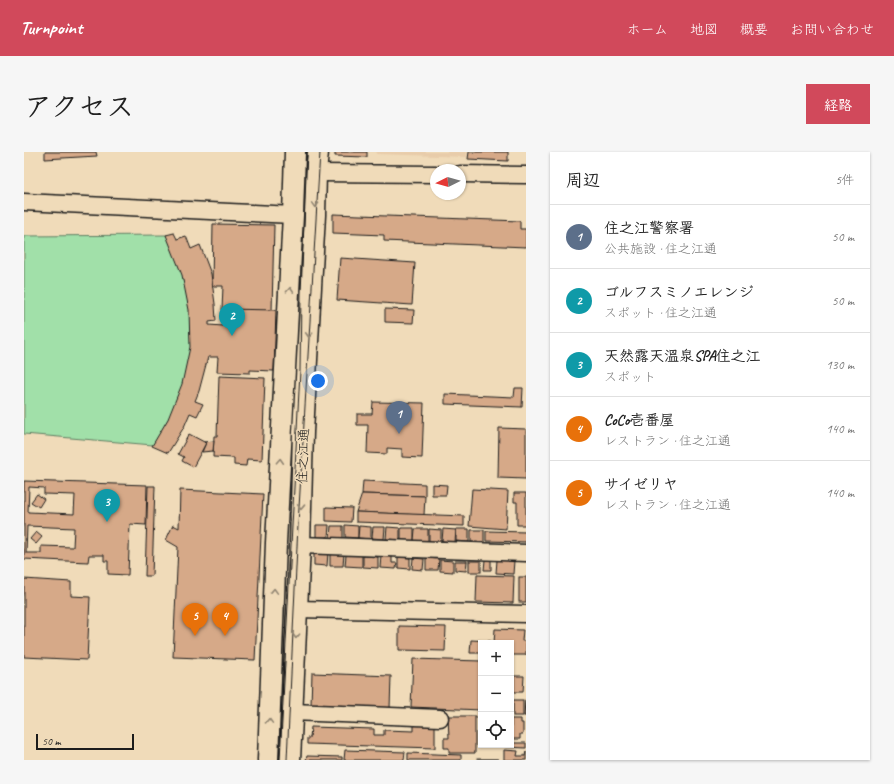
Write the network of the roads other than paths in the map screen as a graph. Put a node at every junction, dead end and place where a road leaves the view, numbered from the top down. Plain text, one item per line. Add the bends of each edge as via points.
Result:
1 (295, 152) edge
2 (318, 152) edge
3 (316, 173) junction
4 (430, 174) edge
5 (466, 174) edge
6 (526, 175) edge
7 (24, 202) edge
8 (294, 215) junction
9 (300, 545) junction
10 (526, 552) edge
11 (297, 609) junction
12 (526, 614) edge
13 (292, 712) junction
14 (440, 718) dead end
15 (268, 760) edge
16 (290, 760) edge

1 - 8 main road, 住之江通
2 - 3 main road, 住之江通
3 - 4 street
3 -> 9 main road, 住之江通
5 - 6 street
7 - 8 street
15 -> 8 main road, 住之江通 via 276,543
9 - 10 street
9 - 11 main road, 住之江通
11 - 12 street
11 -> 13 main road, 住之江通
13 - 14 street
13 - 16 main road, 住之江通

